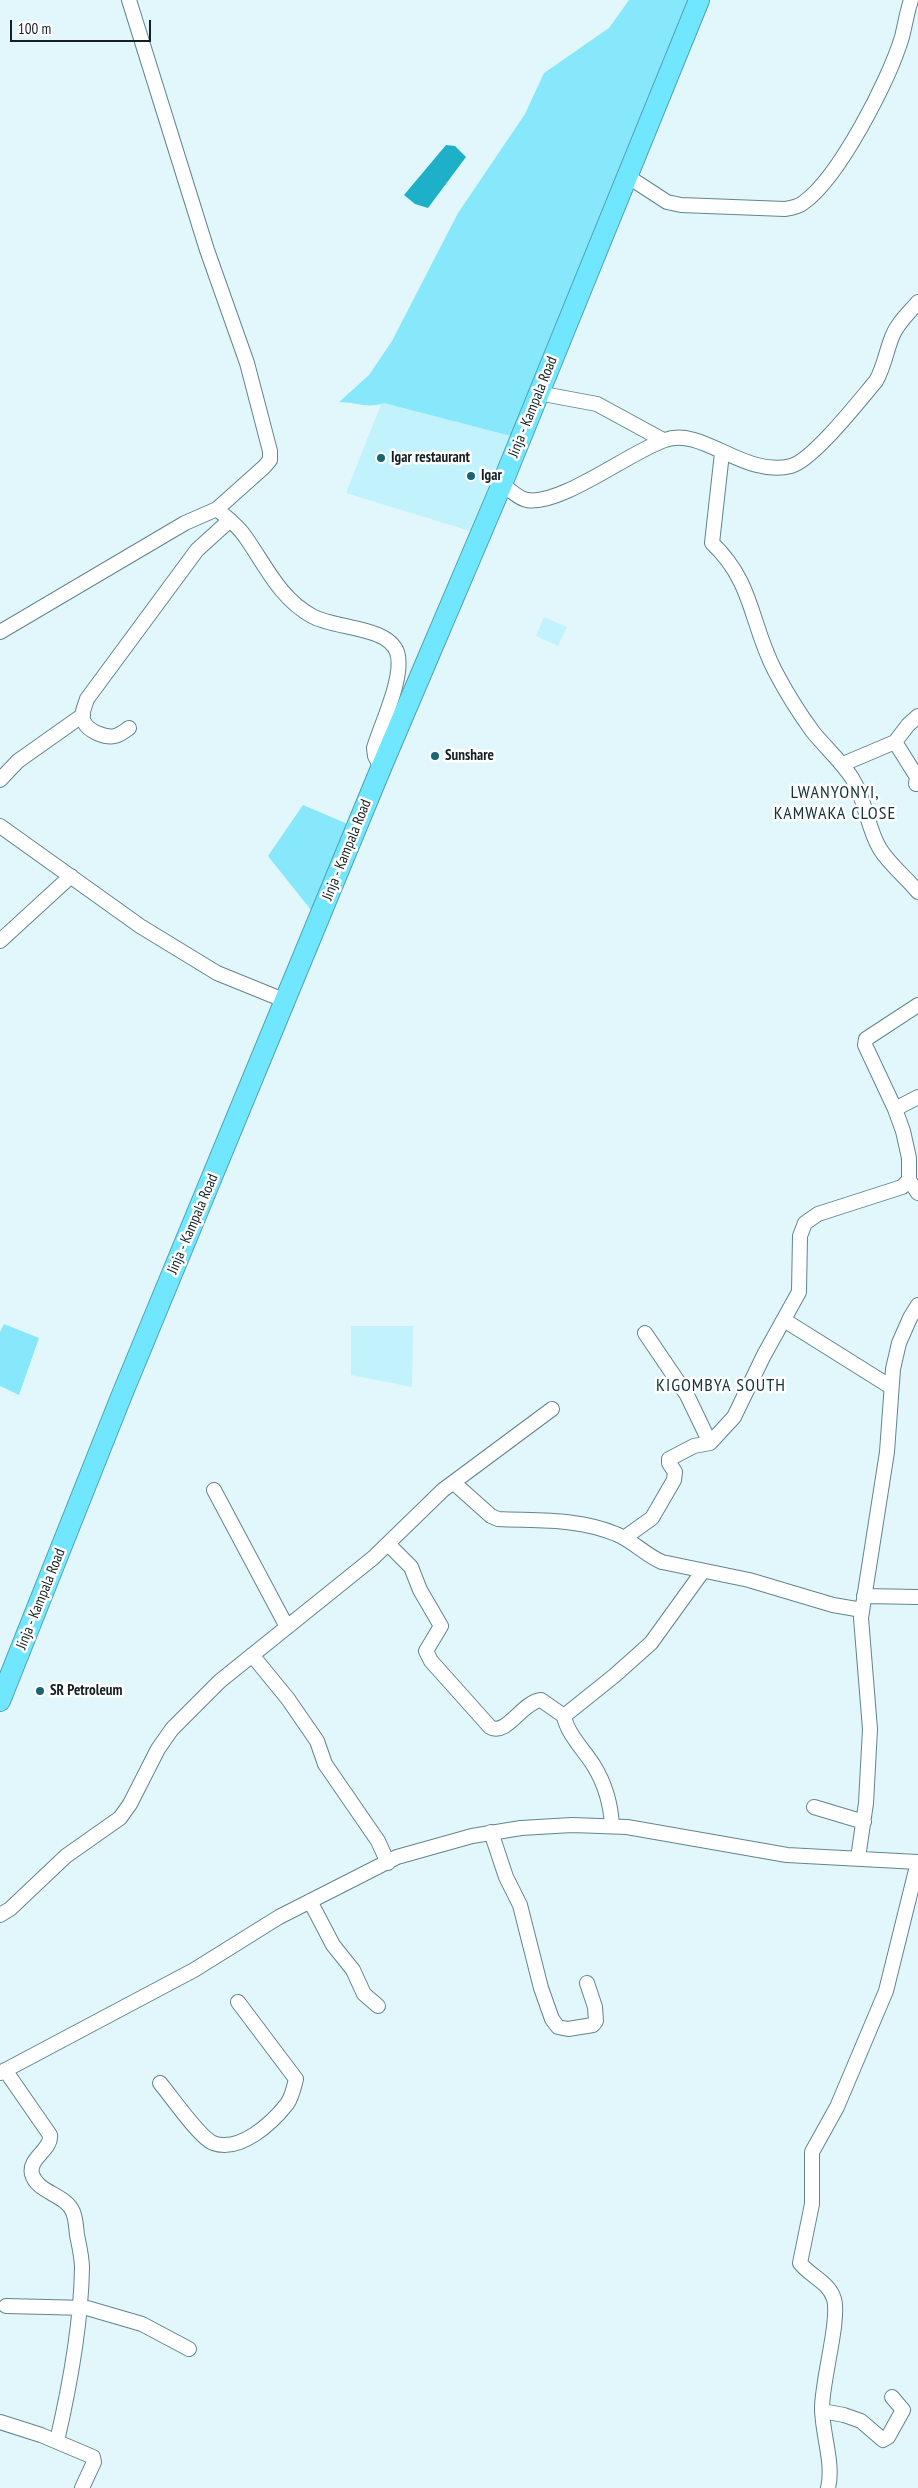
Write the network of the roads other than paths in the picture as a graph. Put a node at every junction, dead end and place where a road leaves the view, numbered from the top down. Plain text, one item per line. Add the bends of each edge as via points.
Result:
1 (129, 0) edge
2 (699, 0) edge
3 (911, 0) edge
4 (627, 176) junction
5 (918, 302) edge
6 (538, 393) junction
7 (663, 440) junction
8 (722, 453) junction
9 (502, 484) junction
10 (216, 509) junction
11 (230, 520) junction
12 (0, 632) edge
13 (83, 714) junction
14 (918, 716) edge
15 (129, 728) dead end
16 (895, 742) junction
17 (843, 764) junction
18 (381, 768) junction
19 (0, 780) edge
20 (916, 784) dead end
21 (0, 826) edge
22 (71, 876) junction
23 (918, 892) edge
24 (0, 941) edge
25 (286, 1001) junction
26 (918, 1004) edge
27 (918, 1097) edge
28 (895, 1109) junction
29 (910, 1180) junction
30 (918, 1193) edge
31 (918, 1305) edge
32 (784, 1320) junction
33 (644, 1333) dead end
34 (892, 1387) junction
35 (552, 1410) dead end
36 (710, 1443) junction
37 (454, 1483) junction
38 (214, 1490) dead end
39 (624, 1538) junction
40 (388, 1544) junction
41 (704, 1571) junction
42 (918, 1597) edge
43 (863, 1603) junction
44 (287, 1627) junction
45 (252, 1655) junction
46 (0, 1701) edge
47 (564, 1716) junction
48 (814, 1807) dead end
49 (864, 1822) junction
50 (612, 1826) junction
51 (491, 1832) junction
52 (858, 1858) junction
53 (918, 1862) edge
54 (388, 1863) junction
55 (310, 1901) junction
56 (0, 1915) edge
57 (588, 1983) dead end
58 (238, 2002) dead end
59 (378, 2006) dead end
60 (3, 2072) edge
61 (160, 2083) dead end
62 (6, 2306) dead end
63 (79, 2308) junction
64 (190, 2349) dead end
65 (892, 2397) dead end
66 (822, 2411) junction
67 (0, 2422) edge
68 (57, 2441) junction
69 (82, 2488) edge
70 (828, 2488) edge

1 - 10 street via 207,250 247,363 270,451 270,460 264,467
2 - 4 highway, Jinja - Kampala Road
3 - 4 street via 902,38 859,131 830,173 802,205 785,209 681,205 667,202
4 - 6 highway, Jinja - Kampala Road
5 - 8 street via 892,336 883,369 876,381 810,454 792,466 760,468
6 - 7 street via 598,404
6 - 9 highway, Jinja - Kampala Road
7 - 8 street via 678,436
7 - 9 street via 589,480 536,501 524,500
8 - 17 street via 712,543 728,559 743,582 760,640 779,679 814,733
9 - 18 highway, Jinja - Kampala Road
10 - 11 street
10 - 12 street via 185,523
11 - 13 street via 197,550 128,641 88,699
11 - 18 street via 244,535 278,588 302,609 328,623 367,631 386,638 392,644 399,664 374,748
13 - 15 street via 84,722 92,730 107,737 117,736
13 - 19 street via 18,761
14 - 16 street
16 - 17 street
16 - 20 street via 918,777
17 - 23 street via 862,796 880,848
18 - 25 highway, Jinja - Kampala Road
21 - 22 street
22 - 24 street
22 - 25 street via 140,926 217,973
25 - 46 highway, Jinja - Kampala Road via 117,1406
26 - 28 street via 866,1039 865,1045
27 - 28 street
28 - 29 street via 909,1158
29 - 30 street
29 - 32 street via 902,1186 818,1214 805,1223 800,1236 799,1292
31 - 34 street via 899,1343
32 - 34 street
32 - 36 street via 734,1417
33 - 36 street via 687,1395
34 - 43 street via 887,1452
35 - 37 street
36 - 39 street via 694,1446 669,1459 675,1472 674,1480 652,1518
37 - 39 street via 498,1519 578,1523
37 - 40 street
38 - 44 street
39 - 41 street via 662,1562
40 - 44 street
40 - 47 street via 411,1568 441,1626 426,1650 431,1661 490,1727 502,1728 533,1701 541,1700
41 - 43 street via 748,1580 833,1605
41 - 47 street via 651,1643
42 - 43 street
43 - 49 street via 863,1666 870,1729
44 - 45 street
45 - 54 street via 317,1741 325,1764 378,1842
45 - 56 street via 220,1681 172,1729 120,1818 66,1856
47 - 50 street via 596,1768 611,1810
48 - 49 street
49 - 52 street
50 - 51 street via 572,1824
50 - 52 street via 787,1855
51 - 54 street via 397,1857
51 - 57 street via 506,1878 520,1905 541,1988 558,2027 568,2029 593,2025 596,2021
52 - 53 street
53 - 66 street via 886,1991 837,2107 812,2152 812,2204 800,2263 830,2290 834,2299
54 - 55 street
55 - 59 street via 333,1945 353,1970 364,1994
55 - 60 street via 194,1970
58 - 61 street via 296,2079 288,2103 265,2127 237,2143 212,2142 196,2128
60 - 63 street via 50,2135 49,2143 34,2162 31,2172 42,2187 64,2201 74,2213 82,2267
62 - 63 street
63 - 64 street via 142,2324
63 - 68 street via 66,2403
65 - 66 street via 903,2410 888,2438 883,2440 861,2421
66 - 70 street via 830,2473
67 - 68 street
68 - 69 street via 93,2457 94,2462

